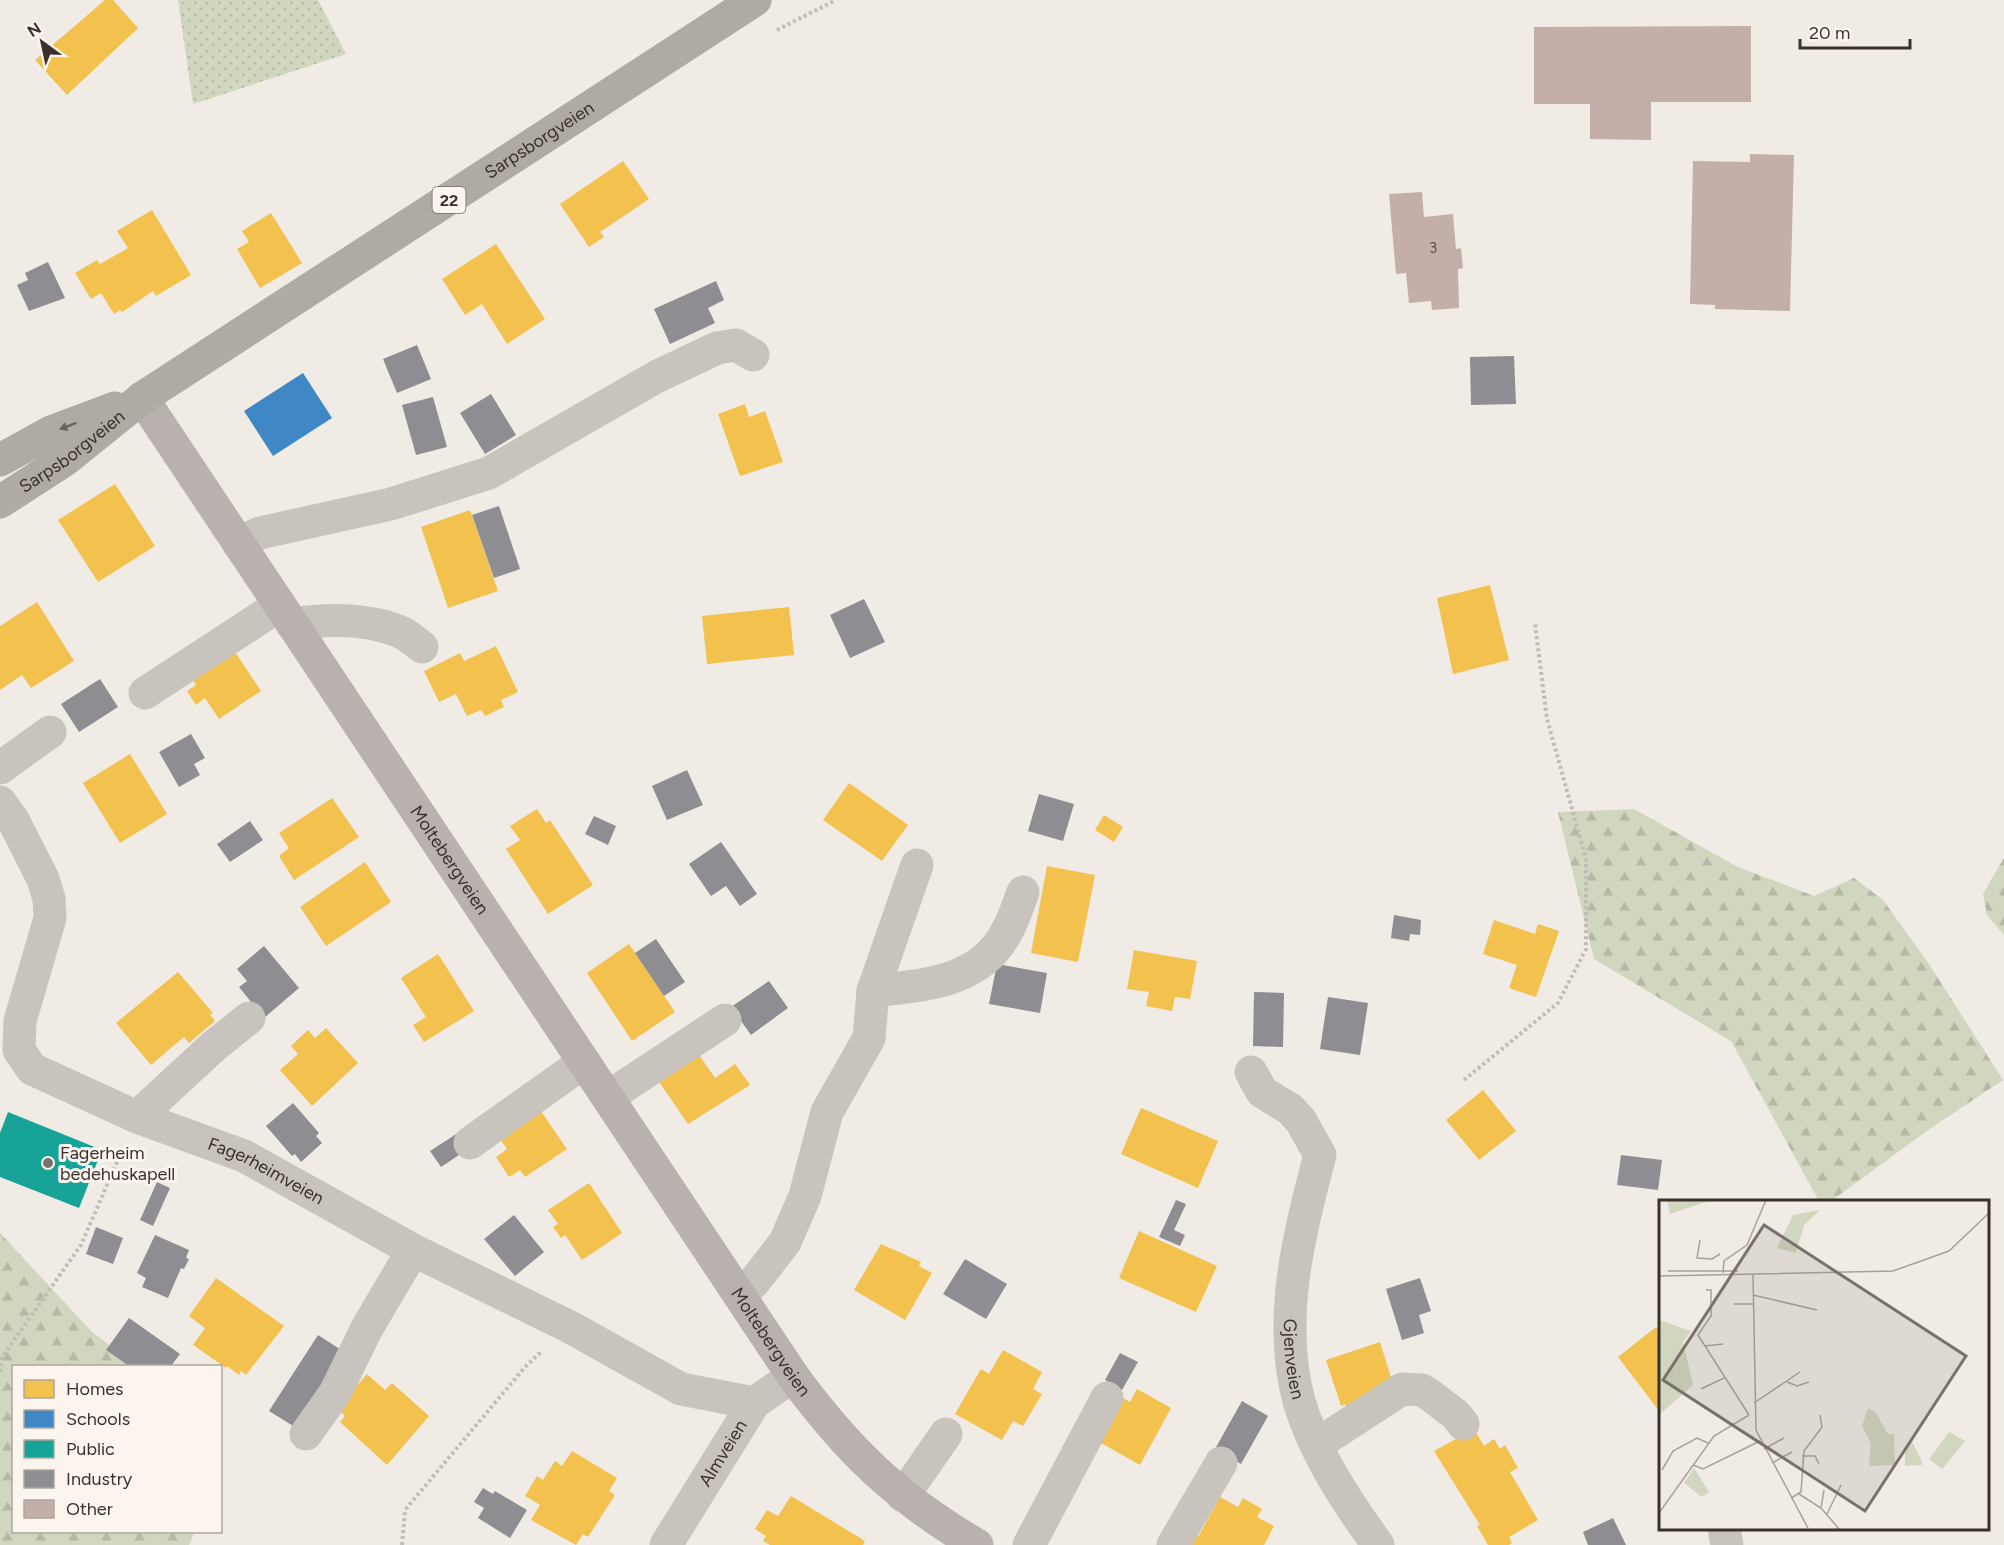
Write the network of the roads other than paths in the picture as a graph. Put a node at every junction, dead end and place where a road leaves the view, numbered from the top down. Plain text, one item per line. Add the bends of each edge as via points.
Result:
1 (755, 0) edge
2 (753, 355) dead end
3 (142, 398) junction
4 (0, 460) edge
5 (0, 502) edge
6 (238, 543) junction
7 (286, 614) junction
8 (422, 647) dead end
9 (145, 693) dead end
10 (50, 732) dead end
11 (0, 768) edge
12 (0, 802) edge
13 (917, 865) dead end
14 (1023, 892) dead end
15 (873, 992) junction
16 (249, 1018) dead end
17 (725, 1020) dead end
18 (10, 1054) edge
19 (584, 1062) junction
20 (1251, 1072) dead end
21 (608, 1097) junction
22 (137, 1117) junction
23 (470, 1143) dead end
24 (412, 1250) junction
25 (740, 1293) junction
26 (793, 1376) junction
27 (1107, 1398) dead end
28 (754, 1403) junction
29 (1463, 1424) dead end
30 (306, 1434) dead end
31 (946, 1434) dead end
32 (1316, 1445) junction
33 (1221, 1463) dead end
34 (903, 1496) junction
35 (1724, 1530) edge
36 (944, 1537) edge
37 (666, 1545) edge
38 (977, 1545) edge
39 (1029, 1545) edge
40 (1173, 1545) edge
41 (1378, 1545) edge
42 (1727, 1545) edge

1 - 3 highway, Sarpsborgveien / 22
2 - 6 street via 736,345 717,348 656,377 489,473 391,504 260,533
3 -> 4 highway, Sarpsborgveien / 22 via 51,432
3 - 5 highway, Sarpsborgveien / 22 via 65,460
3 - 6 main road, Moltebergveien
6 - 7 main road, Moltebergveien
7 - 8 street via 399,631
7 - 9 street
7 - 19 main road, Moltebergveien
10 - 11 street
12 - 18 street, Fagerheimveien via 38,869 49,899 50,918
13 - 15 street
14 - 15 street via 997,948 962,975 943,982
15 - 25 street via 869,1038 827,1112 805,1196 784,1242 754,1282
16 - 22 street
17 - 21 street
18 - 22 street, Fagerheimveien via 32,1069
19 - 21 main road, Moltebergveien
19 - 23 street
20 - 32 street, Gjenveien via 1262,1092 1301,1120 1320,1155 1293,1269 1290,1323 1299,1401
21 - 25 main road, Moltebergveien
22 - 24 street, Fagerheimveien via 244,1156
24 - 28 street, Fagerheimveien via 570,1327 681,1389
24 - 30 street via 335,1393
25 - 26 main road, Moltebergveien
26 - 28 street, Almveien
26 - 34 main road, Moltebergveien via 867,1465
27 - 39 street
28 - 37 street, Almveien
29 - 32 street via 1456,1414 1422,1390 1402,1389
31 - 34 street
32 - 41 street, Gjenveien
33 - 40 street
34 - 36 main road, Moltebergveien
35 - 42 street
36 - 38 main road, Moltebergveien

